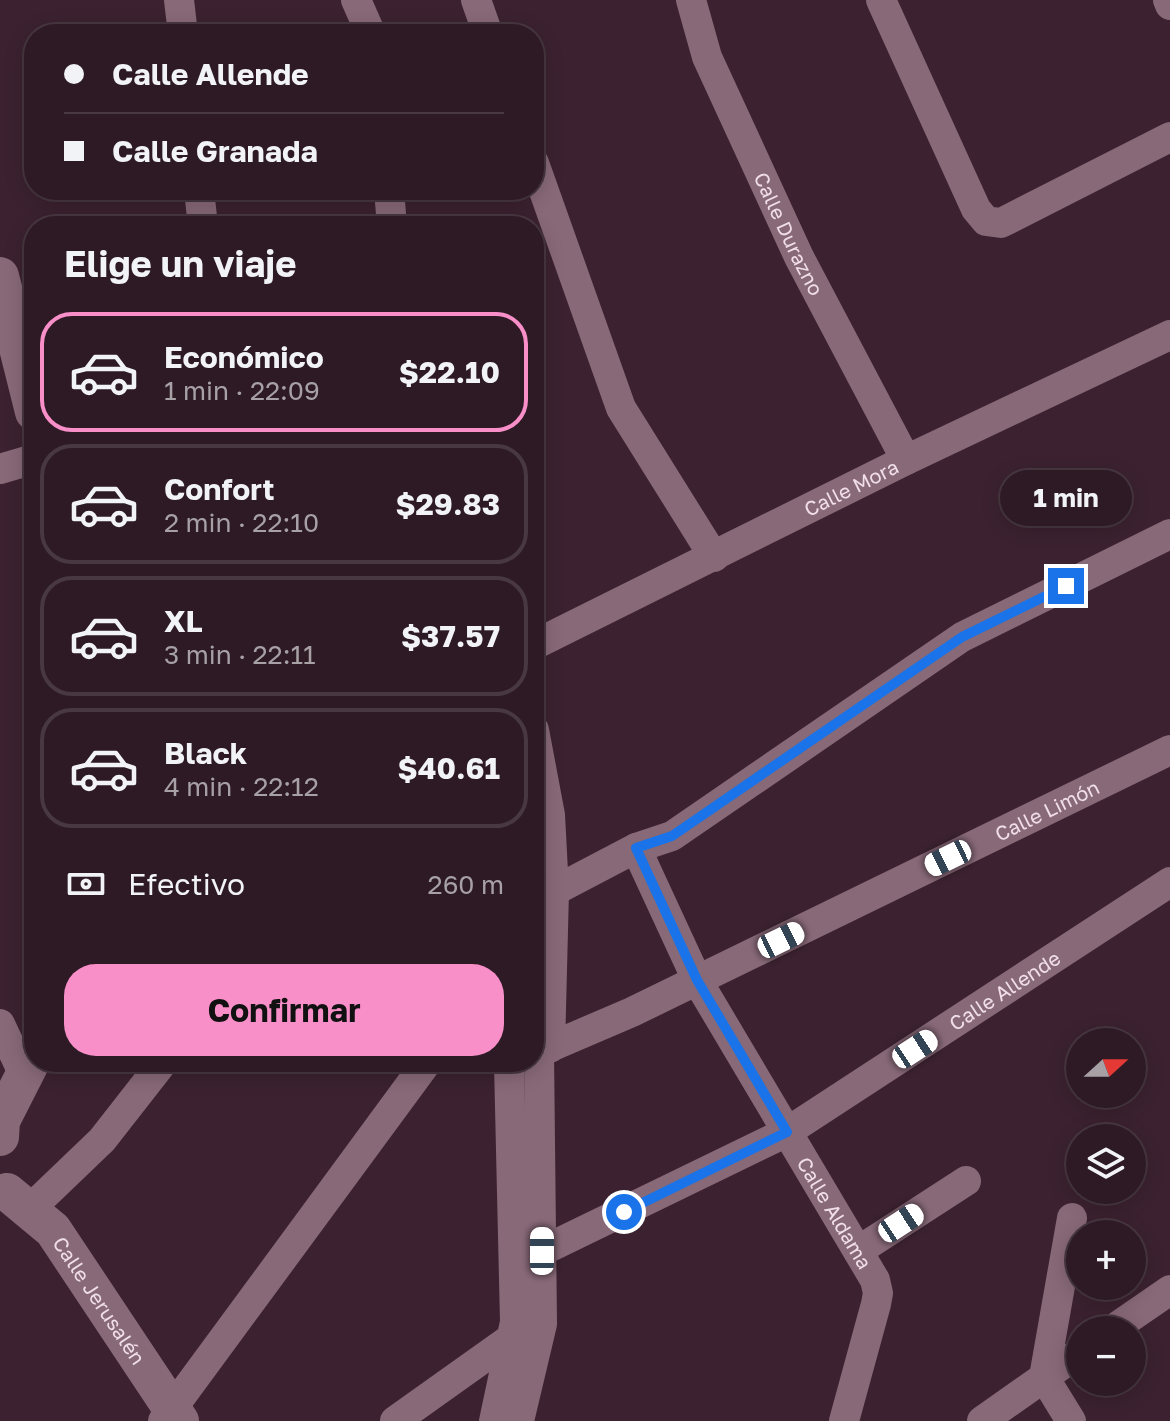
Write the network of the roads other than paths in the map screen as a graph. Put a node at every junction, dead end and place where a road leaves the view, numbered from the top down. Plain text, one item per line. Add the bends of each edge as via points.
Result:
1 (179, 0) edge
2 (356, 0) edge
3 (476, 0) edge
4 (691, 0) edge
5 (885, 7) edge
6 (182, 24) edge
7 (367, 24) edge
8 (484, 24) edge
9 (1170, 137) edge
10 (544, 191) edge
11 (0, 276) edge
12 (1170, 335) edge
13 (24, 372) edge
14 (906, 460) junction
15 (24, 462) edge
16 (0, 469) edge
17 (1170, 534) edge
18 (714, 557) junction
19 (544, 640) edge
20 (1170, 750) edge
21 (544, 783) edge
22 (636, 848) junction
23 (1170, 882) edge
24 (554, 891) junction
25 (544, 948) edge
26 (697, 980) junction
27 (0, 1024) edge
28 (544, 1048) edge
29 (24, 1058) edge
30 (24, 1072) edge
31 (155, 1072) edge
32 (420, 1072) edge
33 (525, 1072) edge
34 (526, 1072) edge
35 (787, 1132) junction
36 (0, 1137) edge
37 (966, 1181) dead end
38 (9, 1192) edge
39 (1072, 1218) dead end
40 (542, 1251) junction
41 (858, 1251) junction
42 (1170, 1290) edge
43 (1132, 1316) edge
44 (526, 1338) junction
45 (1066, 1362) edge
46 (1044, 1377) junction
47 (172, 1417) edge
48 (395, 1421) edge
49 (494, 1421) edge
50 (519, 1421) edge
51 (844, 1421) edge
52 (982, 1421) edge
53 (1071, 1421) edge

1 - 6 street
2 - 7 street
3 - 8 street
4 - 14 street, Calle Durazno via 707,57 799,257
5 - 9 street via 986,221 1001,223 1034,208
10 - 18 street via 621,408
11 - 13 street
12 - 14 street, Calle Mora
14 - 18 street, Calle Mora
15 - 16 street
17 - 22 street via 962,637 672,836
18 - 19 street, Calle Mora
20 - 26 street, Calle Limón
21 - 24 street
22 - 24 street
22 - 26 street, Calle Aldama
23 - 35 street, Calle Allende
24 - 25 street
26 - 28 street, Calle Limón
26 - 35 street, Calle Aldama
27 - 29 street
30 - 36 street via 1,1121
31 - 38 street via 102,1140
32 - 47 street
33 - 44 street
34 - 40 street
35 - 40 street, Calle Allende
35 - 41 street, Calle Aldama
37 - 41 street
38 - 47 street, Calle Jerusalén via 53,1230
39 - 46 street
40 - 44 street
41 - 51 street, Calle Aldama via 878,1293
42 - 43 street
44 - 48 street
44 - 49 street
44 - 50 street
45 - 46 street
46 - 52 street
46 - 53 street

